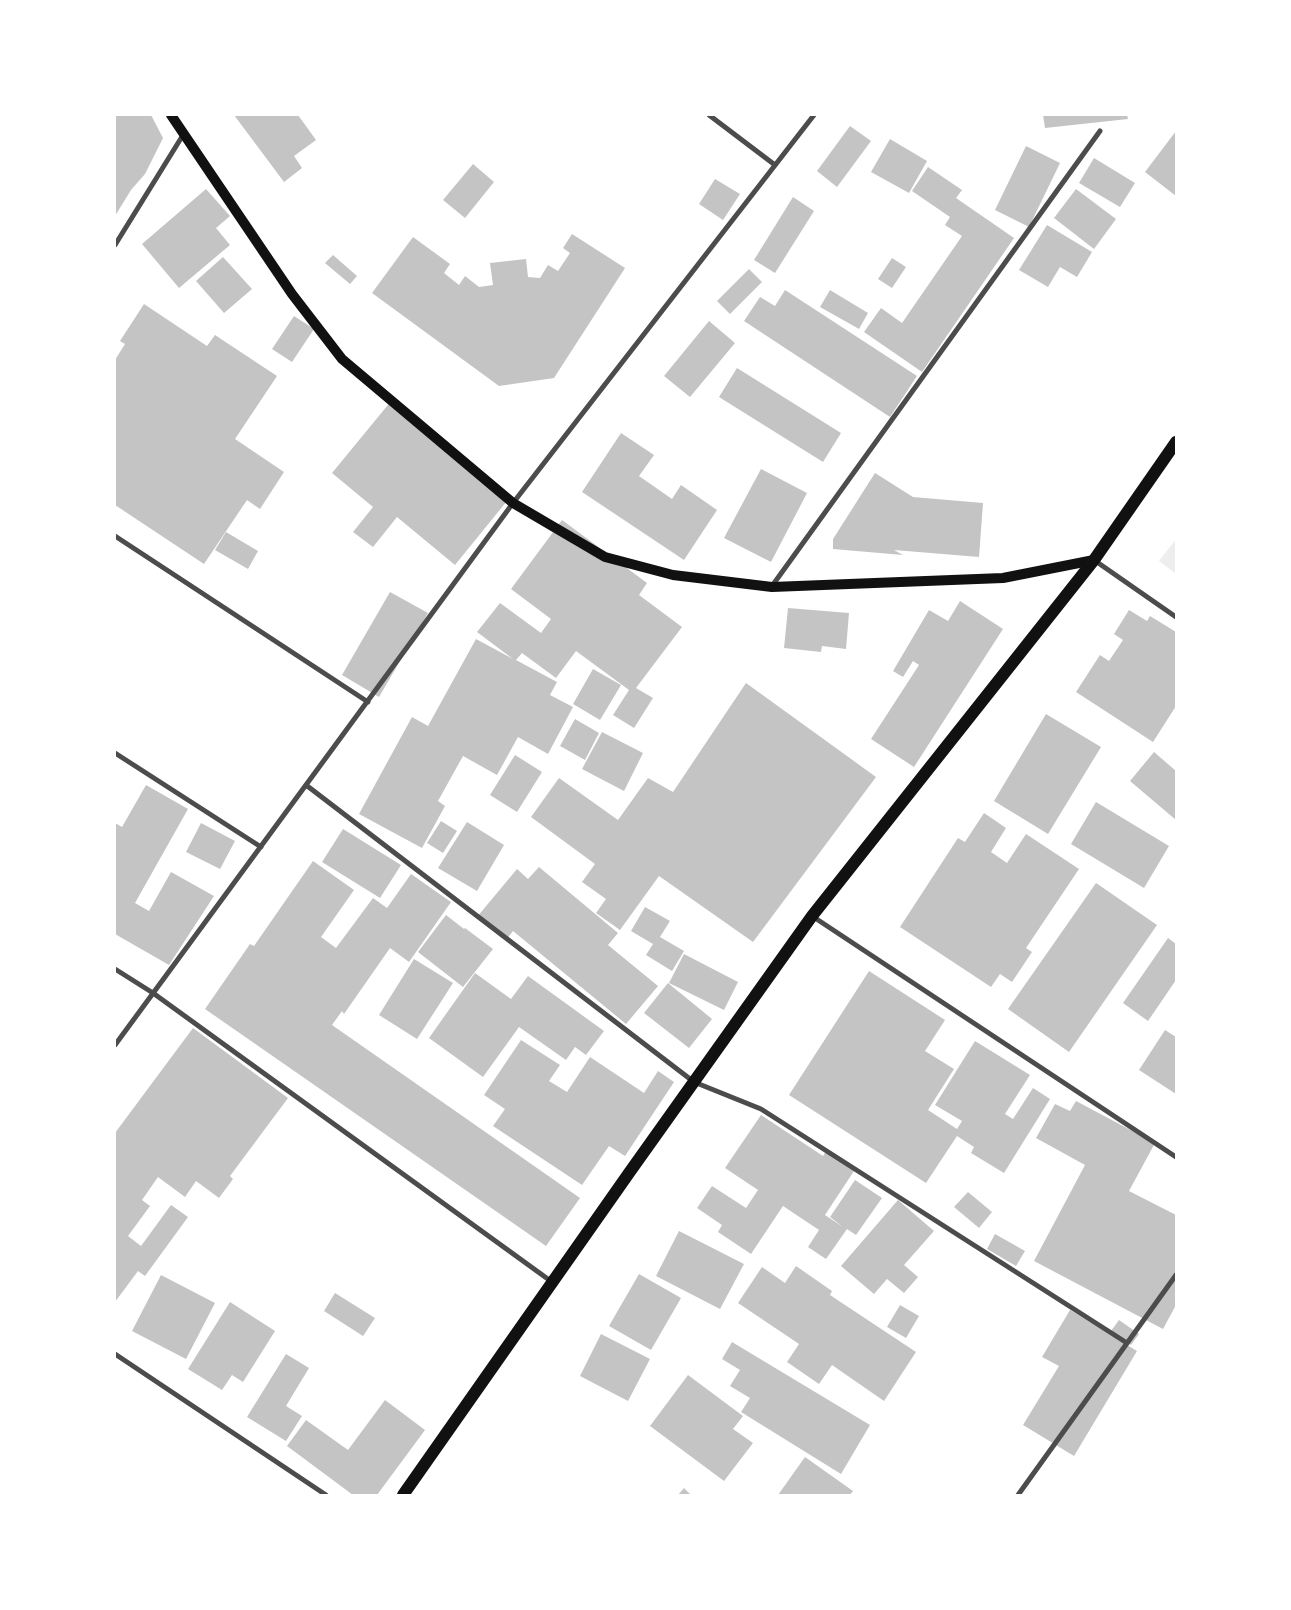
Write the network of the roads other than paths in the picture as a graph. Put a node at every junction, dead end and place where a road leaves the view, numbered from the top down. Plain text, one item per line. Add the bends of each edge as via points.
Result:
1 (171, 115) edge
2 (709, 115) edge
3 (814, 115) edge
4 (1100, 131) dead end
5 (184, 134) junction
6 (775, 165) junction
7 (115, 245) edge
8 (1176, 442) edge
9 (514, 503) junction
10 (115, 536) edge
11 (1094, 560) junction
12 (772, 587) junction
13 (1176, 617) edge
14 (368, 702) junction
15 (115, 753) edge
16 (306, 785) junction
17 (261, 847) junction
18 (812, 916) junction
19 (115, 969) edge
20 (153, 993) junction
21 (115, 1045) edge
22 (694, 1082) junction
23 (1176, 1157) edge
24 (1176, 1275) edge
25 (552, 1282) junction
26 (1127, 1343) junction
27 (115, 1354) edge
28 (326, 1495) edge
29 (403, 1495) edge
30 (1018, 1495) edge

1 - 5 main road
2 - 6 street
3 - 6 street
4 - 12 street
5 - 7 street
5 - 9 main road via 292,294 342,359
6 - 9 street
8 - 11 main road
9 - 12 main road via 606,557 673,575
9 - 14 street
10 - 14 street
11 - 12 main road via 1003,578
11 - 13 street
11 - 18 main road
14 - 16 street
15 - 17 street
16 - 17 street
16 - 22 street
17 - 20 street
18 - 22 main road
18 - 23 street
19 - 20 street
20 - 21 street
20 - 25 street
22 - 25 main road
22 - 26 street via 761,1109
24 - 26 street
25 - 29 main road
26 - 30 street
27 - 28 street

